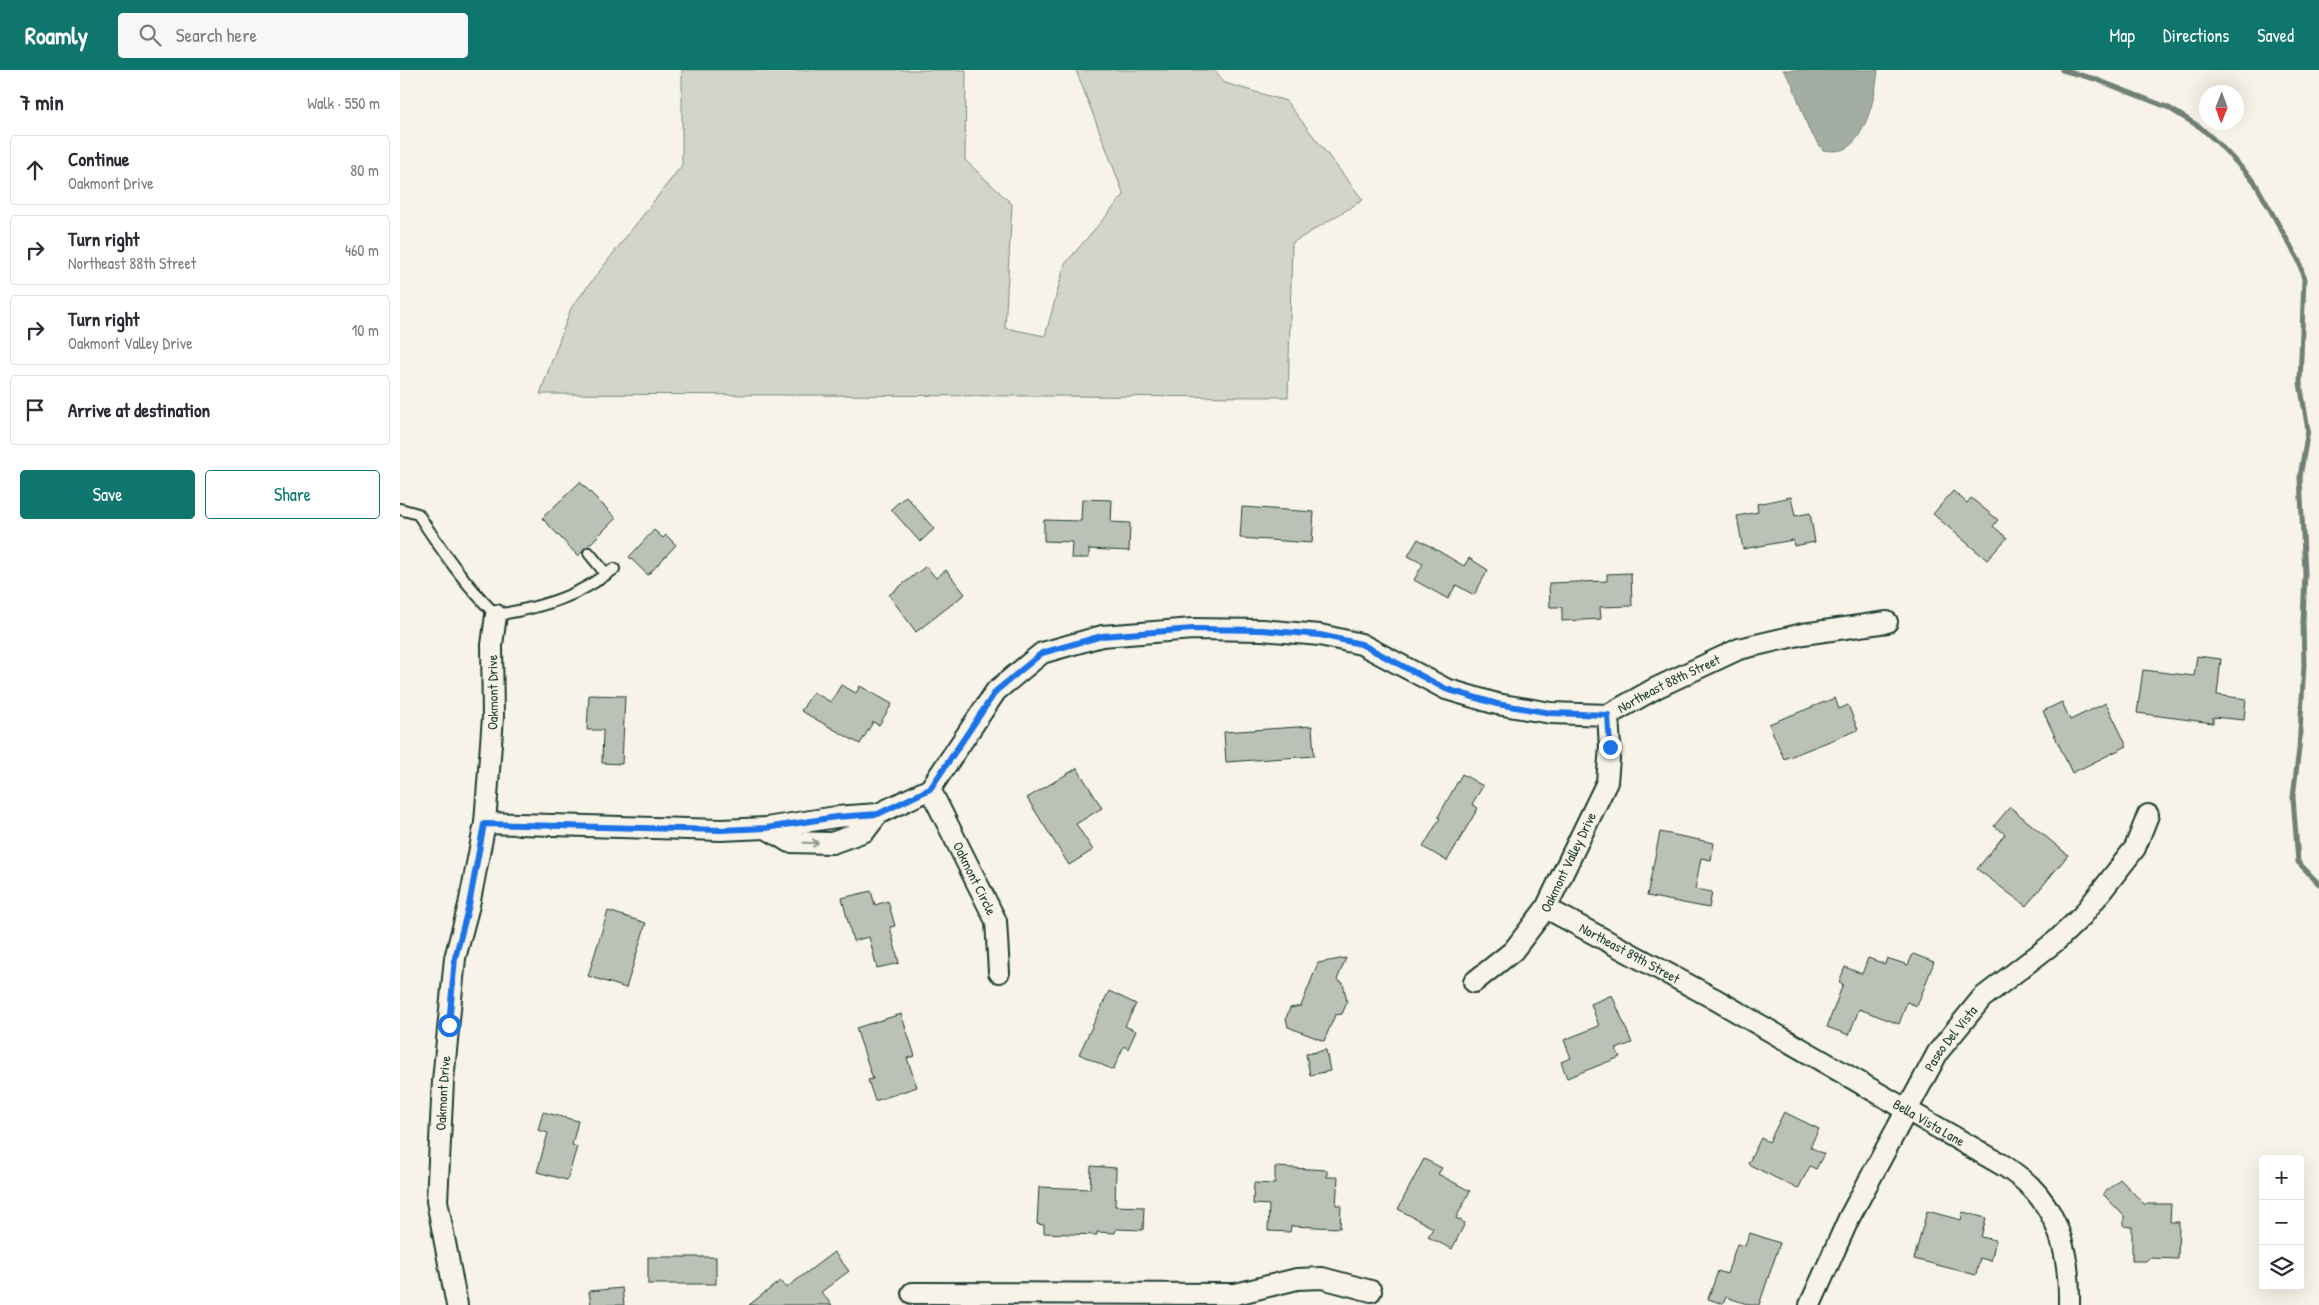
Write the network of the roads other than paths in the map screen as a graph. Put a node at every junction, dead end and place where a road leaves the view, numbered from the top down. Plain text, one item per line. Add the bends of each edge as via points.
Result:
1 (400, 509) edge
2 (589, 553) dead end
3 (496, 615) junction
4 (1887, 622) dead end
5 (1608, 715) junction
6 (930, 789) junction
7 (2148, 815) dead end
8 (484, 824) junction
9 (1546, 908) junction
10 (999, 972) dead end
11 (1474, 982) dead end
12 (1713, 998) joint
13 (1907, 1108) junction
14 (1371, 1291) dead end
15 (912, 1293) dead end
16 (1236, 1299) edge
17 (457, 1305) edge
18 (1810, 1305) edge
19 (2069, 1305) edge

1 - 3 lane via 418,514 472,590
2 - 3 lane via 610,571 588,587 551,602
3 - 8 street, Oakmont Drive via 492,646 493,717
4 - 5 street, Northeast 88th Street via 1803,634 1739,649 1656,688
5 - 6 street, Northeast 88th Street via 1551,713 1497,704 1446,689 1361,644 1320,635 1193,629 1102,636 1042,653 996,691
5 - 9 street, Oakmont Valley Drive via 1607,782
6 - 8 street via 878,814 865,831 832,843 789,842 766,828 721,830
6 - 10 street, Oakmont Circle via 996,920
7 - 13 street, Paseo Del Vista via 2135,848 2082,916 1982,998 1938,1052
8 - 17 street, Oakmont Drive via 455,958 443,1081 437,1201
9 - 11 street, Oakmont Valley Drive via 1513,951
9 - 12 street, Northeast 89th Street
12 - 13 street, Bella Vista Lane
13 - 18 street, Paseo Del Vista via 1849,1218
13 - 19 street, Bella Vista Lane via 2006,1167 2031,1187 2062,1237 2069,1267
14 - 16 street via 1322,1278 1297,1279
15 - 16 street

